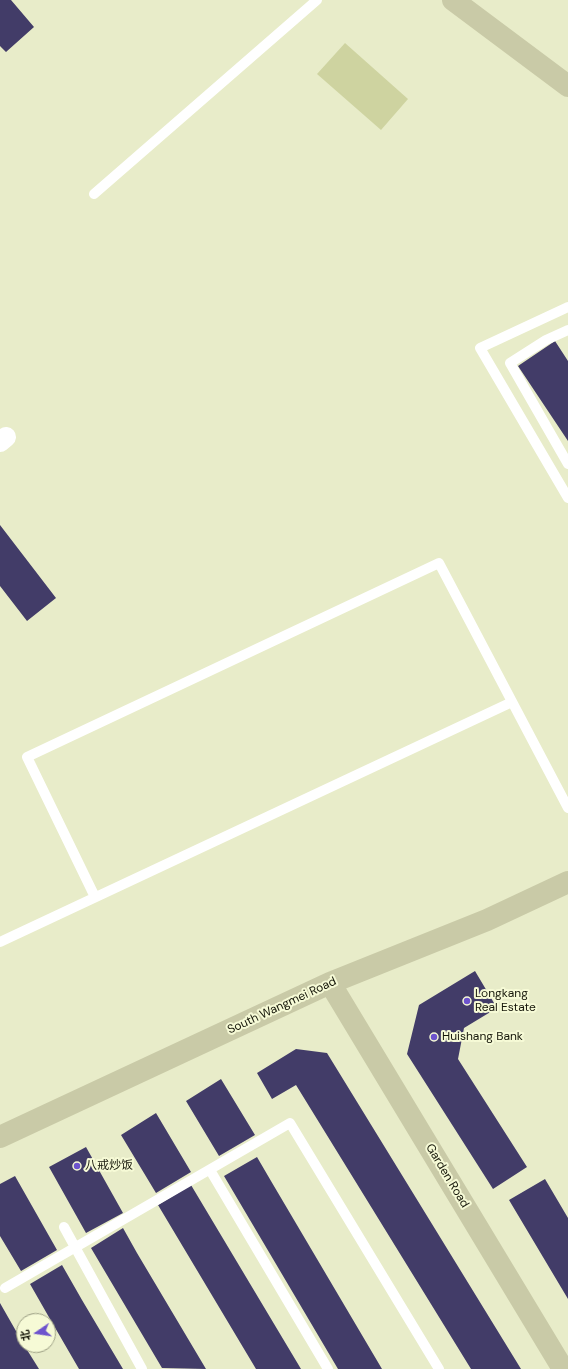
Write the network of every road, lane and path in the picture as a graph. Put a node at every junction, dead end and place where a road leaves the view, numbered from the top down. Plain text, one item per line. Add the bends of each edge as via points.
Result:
1 (317, 0) edge
2 (453, 0) edge
3 (568, 86) edge
4 (94, 194) dead end
5 (568, 307) edge
6 (568, 330) edge
7 (568, 464) edge
8 (568, 498) edge
9 (512, 702) junction
10 (568, 808) edge
11 (568, 882) edge
12 (95, 897) junction
13 (0, 942) edge
14 (330, 983) junction
15 (0, 1137) edge
16 (210, 1170) junction
17 (64, 1227) dead end
18 (5, 1288) dead end
19 (142, 1369) edge
20 (328, 1369) edge
21 (439, 1369) edge
22 (563, 1369) edge

1 - 4 lane
2 - 3 main road
5 - 8 lane via 480,348
6 - 7 lane via 546,340 510,364
9 - 10 lane
9 - 12 lane
9 - 12 lane via 439,563 27,757
11 - 14 main road, South Wangmei Road via 487,920
12 - 13 lane
14 - 15 main road, South Wangmei Road
14 - 22 main road, Garden Road
16 - 18 lane
16 - 20 lane
16 - 21 lane via 290,1123
17 - 19 lane

